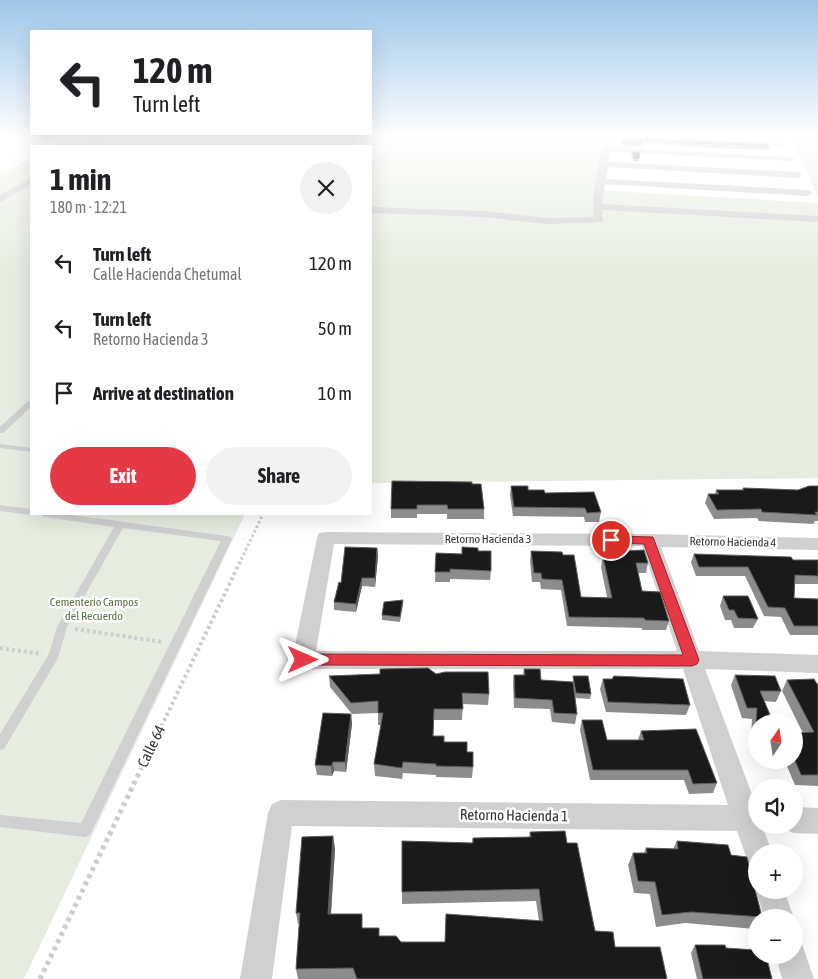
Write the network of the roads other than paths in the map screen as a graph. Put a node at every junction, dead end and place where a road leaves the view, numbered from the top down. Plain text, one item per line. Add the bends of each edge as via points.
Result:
1 (28, 183) edge
2 (600, 183) edge
3 (622, 183) edge
4 (802, 183) edge
5 (16, 190) junction
6 (30, 191) edge
7 (0, 199) edge
8 (597, 207) junction
9 (372, 210) edge
10 (818, 219) edge
11 (30, 404) edge
12 (0, 430) edge
13 (0, 446) edge
14 (30, 450) edge
15 (0, 508) edge
16 (30, 512) edge
17 (61, 515) edge
18 (94, 517) edge
19 (120, 524) junction
20 (649, 540) junction
21 (818, 544) edge
22 (692, 660) junction
23 (818, 664) edge
24 (0, 745) edge
25 (748, 807) edge
26 (748, 818) edge
27 (803, 820) edge
28 (0, 821) edge
29 (818, 821) edge
30 (793, 964) edge
31 (256, 979) edge
32 (798, 979) edge

1 - 5 street
2 - 8 street
3 - 4 street via 810,197
5 - 6 street
5 - 7 street
8 - 9 street via 599,220 548,221 484,214
8 - 10 street
11 - 12 lane
13 - 14 lane
15 - 16 lane
17 - 18 lane
18 - 19 lane
19 - 24 lane via 62,627 54,655
19 - 28 lane via 227,539 85,830
20 - 21 street, Retorno Hacienda 4
20 - 22 street
20 - 22 street, Retorno Hacienda 3 via 326,538 303,660
22 - 23 street
22 - 25 street
26 - 31 street, Retorno Hacienda 1 via 281,813
27 - 29 street
30 - 32 street

